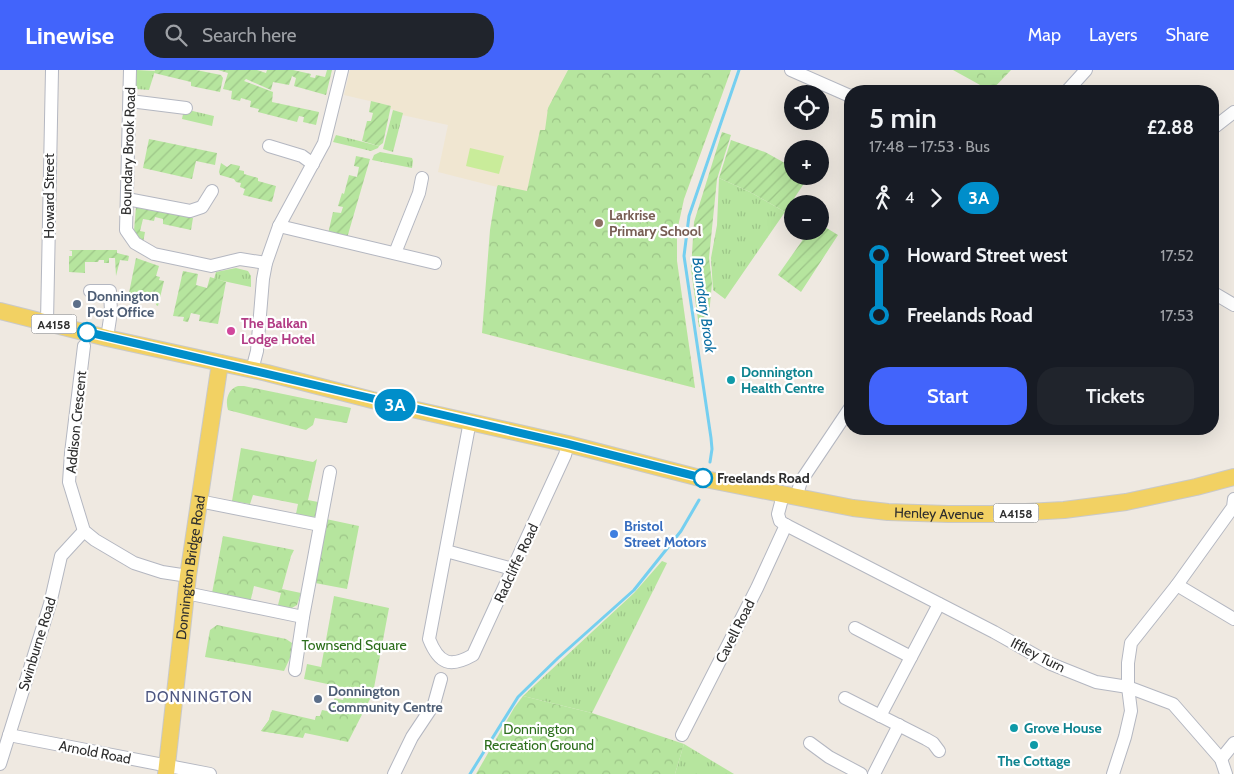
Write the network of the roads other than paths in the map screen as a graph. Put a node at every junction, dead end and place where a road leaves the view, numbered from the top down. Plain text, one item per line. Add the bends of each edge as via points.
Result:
1 (52, 70) edge
2 (130, 70) edge
3 (342, 70) edge
4 (791, 70) edge
5 (1086, 70) edge
6 (1072, 85) edge
7 (844, 93) edge
8 (130, 102) junction
9 (186, 108) dead end
10 (1234, 112) edge
11 (1219, 124) edge
12 (269, 146) dead end
13 (313, 164) junction
14 (422, 178) dead end
15 (212, 191) dead end
16 (127, 199) junction
17 (279, 226) junction
18 (395, 253) junction
19 (266, 263) junction
20 (435, 263) dead end
21 (90, 291) dead end
22 (1219, 296) edge
23 (1234, 305) edge
24 (0, 311) edge
25 (47, 322) junction
26 (107, 338) junction
27 (84, 346) dead end
28 (220, 364) junction
29 (252, 370) junction
30 (844, 417) edge
31 (470, 421) junction
32 (568, 444) junction
33 (330, 472) dead end
34 (1233, 482) edge
35 (789, 496) junction
36 (1234, 499) edge
37 (199, 501) junction
38 (320, 525) junction
39 (786, 525) junction
40 (84, 531) junction
41 (446, 551) junction
42 (513, 570) junction
43 (188, 576) junction
44 (1177, 585) junction
45 (186, 593) junction
46 (939, 604) junction
47 (303, 617) junction
48 (1234, 619) edge
49 (855, 628) dead end
50 (911, 657) junction
51 (295, 670) dead end
52 (441, 679) dead end
53 (1128, 687) junction
54 (846, 698) dead end
55 (880, 716) junction
56 (899, 725) junction
57 (9, 735) junction
58 (682, 735) dead end
59 (810, 743) dead end
60 (1234, 743) edge
61 (939, 752) dead end
62 (1221, 759) junction
63 (0, 764) edge
64 (166, 770) edge
65 (210, 774) edge
66 (394, 774) edge
67 (861, 774) edge
68 (874, 774) edge
69 (1112, 774) edge
70 (1226, 774) edge

1 - 25 street, Howard Street
2 - 8 street, Boundary Brook Road
3 - 13 street via 324,143
4 - 7 street
5 - 6 street
8 - 9 street
8 - 16 street, Boundary Brook Road
10 - 11 street
12 - 13 street via 302,156
13 - 17 street
14 - 18 street
15 - 16 street via 202,206 190,211
16 - 19 street, Boundary Brook Road via 126,230 135,243 154,254 211,266 240,259
17 - 18 street
17 - 19 street
18 - 20 street
19 - 29 street
21 - 26 street via 110,292
22 - 23 street
24 - 25 main road, A4158
25 - 26 main road, A4158
26 - 28 main road, A4158
27 - 40 street, Addison Crescent via 69,482
28 - 29 main road, A4158
28 - 37 main road, Donnington Bridge Road
29 - 31 main road, A4158
30 - 35 street
31 - 32 main road, A4158
31 - 41 street
32 - 35 main road, Henley Avenue / A4158 via 704,479
32 - 42 street, Radcliffe Road
33 - 38 street
34 - 35 main road, Henley Avenue / A4158 via 1126,502 991,514 888,512
35 - 39 street via 778,514
36 - 44 street via 1233,507
37 - 38 street
37 - 43 main road, Donnington Bridge Road
38 - 47 street
39 - 46 street, Iffley Turn
39 - 58 street, Cavell Road
40 - 43 street via 134,563
40 - 57 street, Swinburne Road via 61,556 50,604
41 - 42 street
41 - 42 street, Radcliffe Road via 429,639 435,653 446,662 460,662 473,655
43 - 45 main road, Donnington Bridge Road
44 - 48 street
44 - 53 street via 1131,643
45 - 47 street
45 - 64 main road, Donnington Bridge Road
46 - 50 street
46 - 53 street, Iffley Turn via 1051,664 1096,682
47 - 51 street
49 - 50 street
50 - 55 street
52 - 66 street via 434,704 412,737
53 - 62 street, Iffley Turn via 1173,704
53 - 69 street via 1132,711
54 - 55 street
55 - 56 street
56 - 61 street via 933,743
56 - 68 street
57 - 63 street, Swinburne Road
57 - 64 street, Arnold Road
59 - 67 street
60 - 62 street
62 - 70 street
64 - 65 street, Arnold Road

